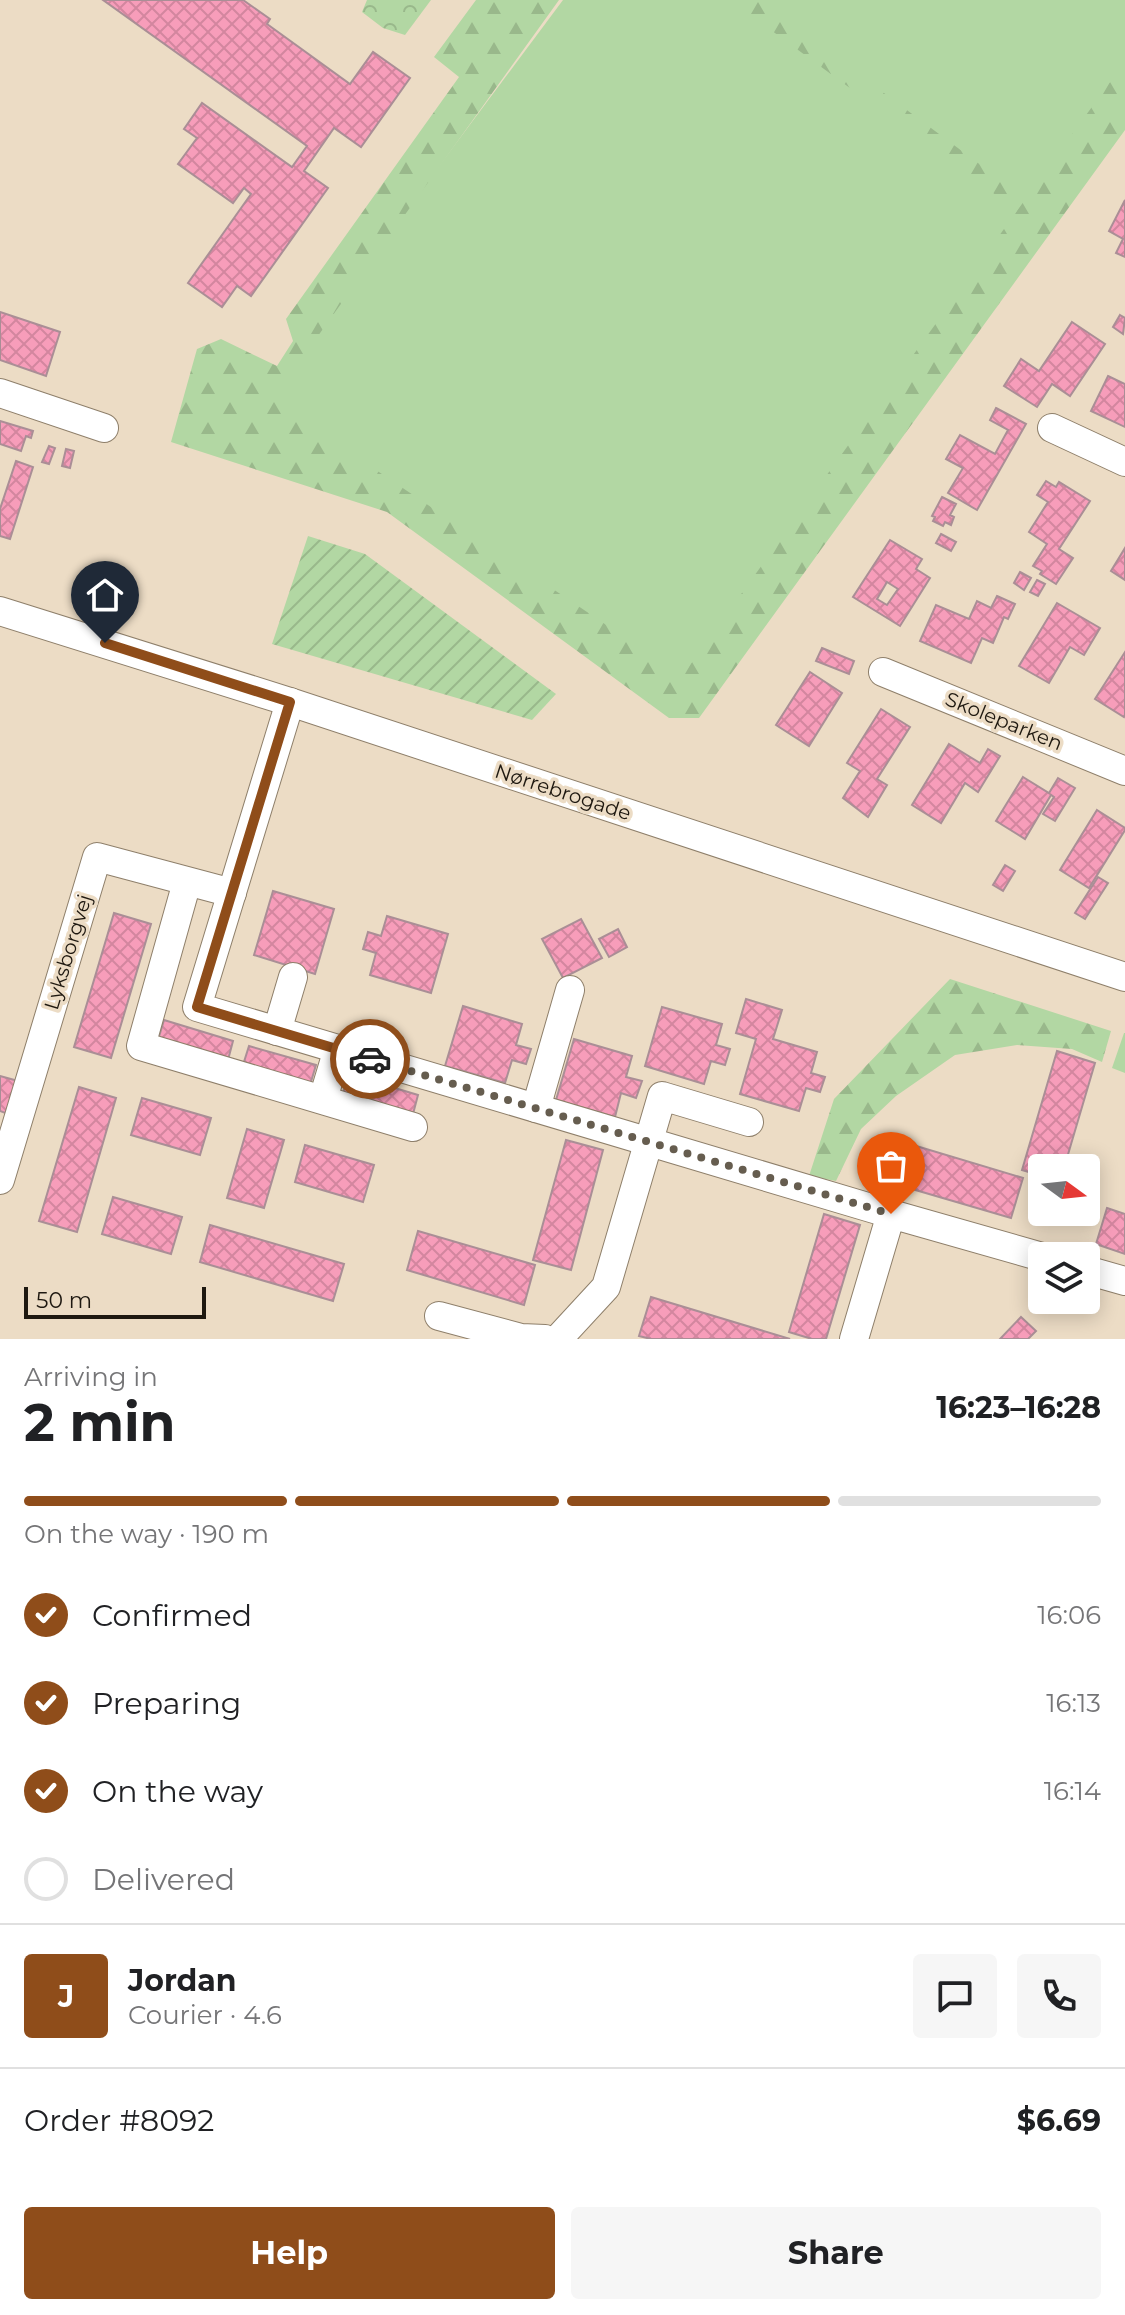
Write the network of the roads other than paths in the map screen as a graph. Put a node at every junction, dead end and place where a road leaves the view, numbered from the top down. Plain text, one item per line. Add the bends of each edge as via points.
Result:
1 (0, 393) edge
2 (104, 428) dead end
3 (1052, 428) dead end
4 (1125, 462) edge
5 (0, 611) edge
6 (883, 672) dead end
7 (290, 702) junction
8 (1125, 771) edge
9 (187, 882) junction
10 (232, 893) junction
11 (293, 977) dead end
12 (1125, 977) edge
13 (570, 990) dead end
14 (277, 1031) junction
15 (338, 1049) junction
16 (323, 1099) junction
17 (536, 1108) junction
18 (749, 1122) dead end
19 (413, 1127) dead end
20 (648, 1141) junction
21 (0, 1180) edge
22 (891, 1214) junction
23 (1028, 1253) edge
24 (1100, 1274) edge
25 (1125, 1281) edge
26 (439, 1316) dead end
27 (545, 1339) edge
28 (558, 1339) edge
29 (854, 1339) edge

1 - 2 street
3 - 4 street
5 - 7 street, Nørrebrogade
6 - 8 street, Skoleparken
7 - 10 street
7 - 12 street, Nørrebrogade
9 - 10 street, Lyksborgvej
9 - 16 street via 141,1046
9 - 21 street, Lyksborgvej via 97,857
10 - 14 street via 197,1007
11 - 14 street
13 - 17 street
14 - 15 street
15 - 16 street
15 - 17 street
16 - 19 street
17 - 20 street
18 - 20 street via 662,1096
20 - 22 street
20 - 28 street via 606,1287
22 - 23 street
22 - 29 street
24 - 25 street
26 - 27 street via 521,1338

